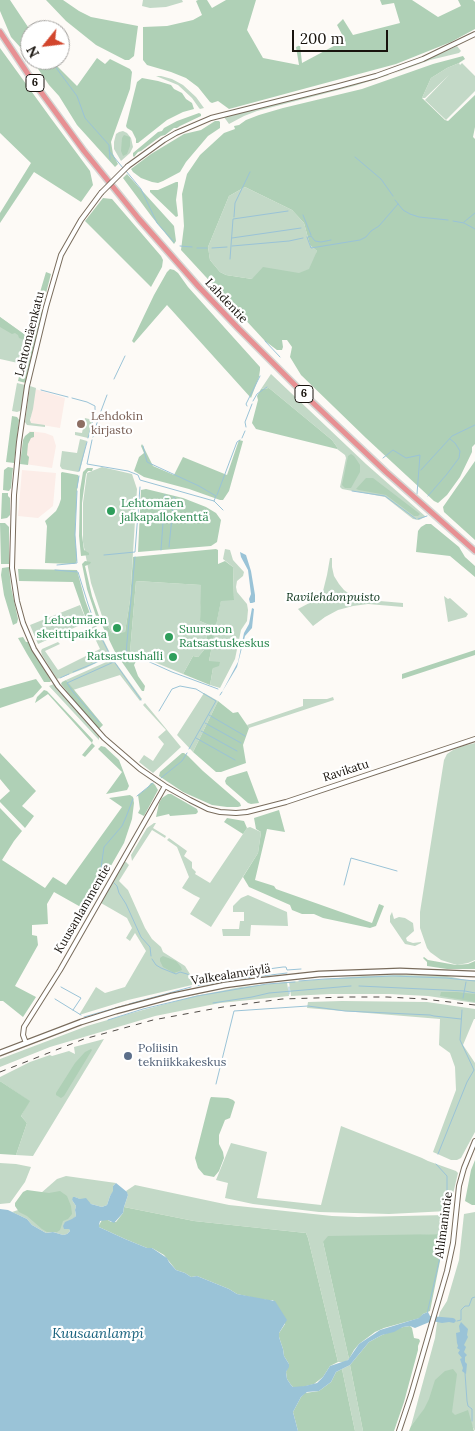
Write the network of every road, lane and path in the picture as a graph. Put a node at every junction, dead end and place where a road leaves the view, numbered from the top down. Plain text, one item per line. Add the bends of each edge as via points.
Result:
1 (0, 32) edge
2 (475, 34) edge
3 (475, 551) edge
4 (475, 739) edge
5 (165, 786) junction
6 (220, 812) joint
7 (475, 974) edge
8 (26, 1043) junction
9 (0, 1053) edge
10 (475, 1141) edge
11 (399, 1431) edge

1 - 3 highway, Lahdentie / 6 via 80,145 188,275 317,406
2 - 5 street, Lehtomäenkatu, bridge via 423,59 376,76 211,118 176,133 128,166 101,193 80,220 61,255 27,386 16,464 12,534 16,601 40,660 58,686 108,742
4 - 6 street, Ravikatu via 258,810
5 - 6 street, Lehtomäenkatu
5 - 8 street, Kuusanlammentie via 24,1027
7 - 8 main road, Valkealanväylä via 353,972 255,980 146,1003 81,1022
8 - 9 main road, Valkealanväylä
10 - 11 street, Ahlmanintie via 459,1186 451,1251 435,1313

